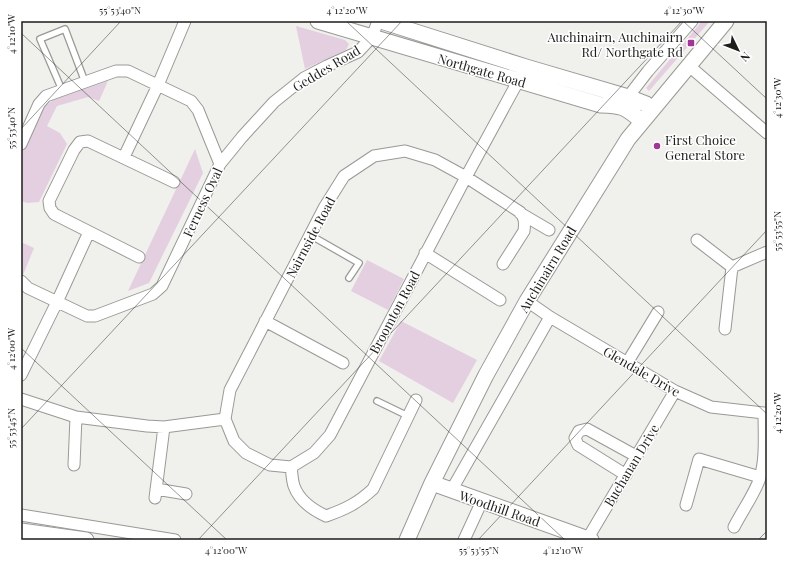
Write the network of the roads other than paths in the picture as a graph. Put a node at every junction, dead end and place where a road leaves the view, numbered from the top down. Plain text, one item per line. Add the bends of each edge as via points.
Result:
1 (185, 21) edge
2 (318, 21) edge
3 (378, 21) edge
4 (381, 21) edge
5 (692, 21) edge
6 (726, 21) edge
7 (372, 37) junction
8 (688, 65) junction
9 (526, 67) junction
10 (518, 80) junction
11 (85, 82) junction
12 (158, 85) junction
13 (62, 90) junction
14 (626, 102) junction
15 (652, 109) junction
16 (642, 121) junction
17 (767, 133) edge
18 (21, 144) edge
19 (124, 157) junction
20 (220, 164) junction
21 (466, 177) junction
22 (174, 182) dead end
23 (520, 212) junction
24 (549, 230) dead end
25 (89, 232) junction
26 (310, 235) junction
27 (697, 240) dead end
28 (767, 252) edge
29 (426, 253) junction
30 (139, 257) dead end
31 (503, 264) dead end
32 (732, 267) junction
33 (349, 278) dead end
34 (21, 281) edge
35 (500, 300) dead end
36 (57, 302) junction
37 (527, 302) junction
38 (658, 312) dead end
39 (550, 317) junction
40 (265, 321) junction
41 (725, 329) dead end
42 (343, 363) dead end
43 (627, 363) junction
44 (21, 375) edge
45 (675, 392) junction
46 (21, 399) edge
47 (416, 400) dead end
48 (377, 402) dead end
49 (765, 413) edge
50 (408, 416) junction
51 (76, 417) junction
52 (225, 419) junction
53 (164, 426) junction
54 (636, 456) junction
55 (765, 458) edge
56 (74, 465) dead end
57 (291, 467) junction
58 (626, 475) junction
59 (760, 478) junction
60 (432, 484) junction
61 (451, 491) junction
62 (186, 494) dead end
63 (482, 501) junction
64 (686, 505) dead end
65 (21, 514) edge
66 (734, 527) dead end
67 (21, 531) edge
68 (590, 539) edge
69 (86, 540) edge
70 (175, 540) edge
71 (407, 540) edge
72 (464, 540) edge

1 - 12 street
2 - 7 street, Northgate Road
3 - 7 street, Geddes Road
4 - 9 street, Northgate Road
5 - 14 street
6 - 8 street, Auchinairn Road
7 - 10 street, Northgate Road
7 - 20 street, Geddes Road via 358,52 304,78 274,102
8 - 15 street, Auchinairn Road
8 - 17 street
9 - 10 street, Broomton Road
9 - 14 street, Northgate Road
10 - 14 street, Northgate Road via 601,105
10 - 21 street, Broomton Road
11 - 12 street, Ferness Oval via 116,71 128,71
11 - 13 street, Ferness Oval
11 - 13 lane via 65,29 40,39
12 - 19 street
12 - 20 street, Ferness Oval via 191,101 198,110
13 - 18 street, Ferness Oval via 46,96 39,104
14 - 15 street, Northgate Road via 646,104
14 - 16 street, Northgate Road via 630,111
15 - 16 street, Auchinairn Road
16 - 37 street, Auchinairn Road via 628,139
19 - 22 street
19 - 25 street via 88,141 80,142 49,201 54,214
20 - 36 street, Ferness Oval via 162,286 153,294 95,316 87,316
21 - 23 street, Nairnside Road
21 - 26 street, Nairnside Road via 436,160 405,151 374,156 344,176
21 - 29 street, Broomton Road
23 - 24 street, Nairnside Road
23 - 31 street via 524,217 524,231
25 - 30 street
25 - 36 street
26 - 33 lane via 359,263
26 - 40 street, Nairnside Road
27 - 32 street
28 - 32 street
29 - 35 street
29 - 57 street, Broomton Road via 330,435 314,453
32 - 41 street
34 - 36 street, Ferness Oval via 28,288
36 - 44 street
37 - 39 street, Glendale Drive
37 - 60 street, Auchinairn Road via 486,375
38 - 43 street
39 - 43 street, Glendale Drive
39 - 61 street
40 - 42 street
40 - 52 street, Nairnside Road via 230,390
43 - 45 street, Glendale Drive
45 - 49 street, Glendale Drive via 711,407
45 - 54 street, Buchanan Drive
46 - 51 street
47 - 50 street
48 - 50 lane
49 - 55 street
50 - 57 street via 373,488 361,500 342,510 326,516 305,502 294,486
51 - 53 street
51 - 56 street
52 - 53 street
52 - 57 street via 234,442 246,454 270,465
53 - 62 street via 156,494
54 - 58 street, Buchanan Drive
54 - 58 street via 587,429 579,431 575,438 578,445
55 - 59 street
58 - 68 street, Buchanan Drive
59 - 64 street via 699,459
59 - 66 street
60 - 61 street, Woodhill Road
60 - 71 street, Auchinairn Road
61 - 63 street, Woodhill Road
63 - 68 street, Woodhill Road
63 - 72 street
65 - 70 street
67 - 69 street

